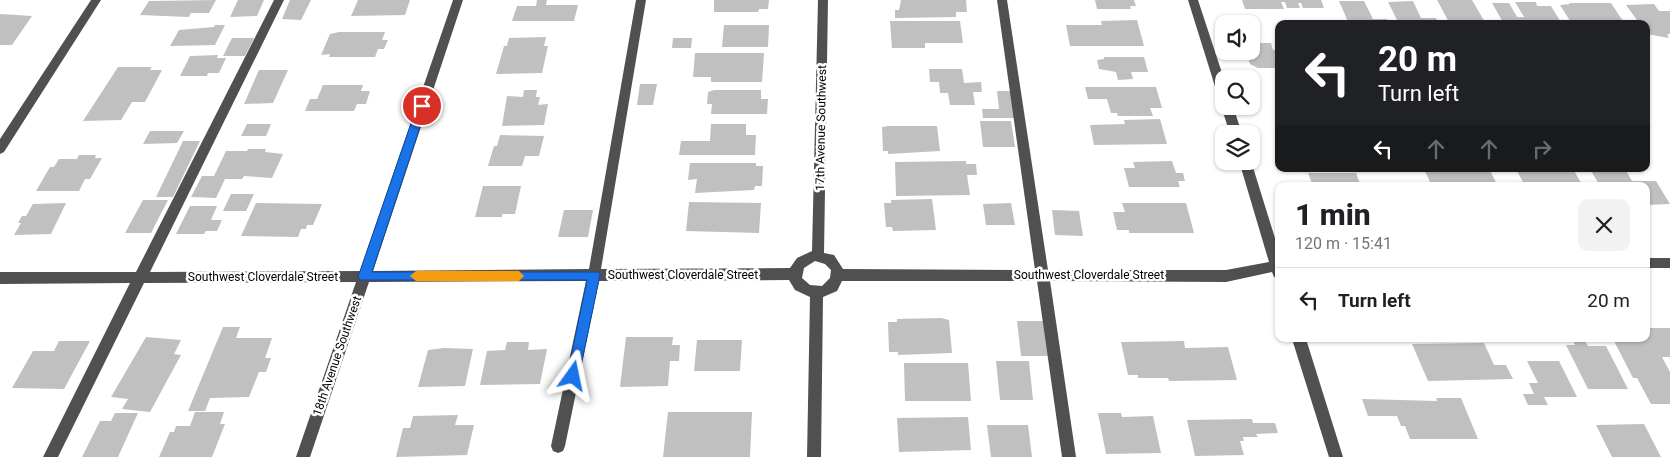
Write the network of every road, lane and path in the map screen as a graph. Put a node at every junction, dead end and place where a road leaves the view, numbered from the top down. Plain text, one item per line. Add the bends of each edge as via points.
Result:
1 (96, 0) edge
2 (279, 0) edge
3 (458, 0) edge
4 (641, 0) edge
5 (823, 0) edge
6 (1002, 0) edge
7 (1193, 0) edge
8 (1216, 70) edge
9 (0, 148) edge
10 (1248, 170) edge
11 (818, 256) junction
12 (1275, 258) edge
13 (1650, 263) edge
14 (1670, 263) edge
15 (1275, 268) edge
16 (796, 274) junction
17 (594, 275) junction
18 (838, 275) junction
19 (1043, 275) junction
20 (364, 277) junction
21 (0, 278) edge
22 (140, 278) junction
23 (817, 292) junction
24 (1301, 342) edge
25 (558, 446) dead end
26 (50, 457) edge
27 (303, 457) edge
28 (814, 457) edge
29 (1069, 457) edge
30 (1336, 457) edge

1 - 9 street
2 - 22 street
3 - 20 street, 18th Avenue Southwest
4 - 17 street
5 - 11 street, 17th Avenue Southwest
6 - 19 street
7 - 8 street
10 - 12 street
11 - 16 street via 802,262
11 - 18 street via 834,263
13 - 14 street
15 - 19 street, Southwest Cloverdale Street via 1226,276
16 - 17 street, Southwest Cloverdale Street
16 - 23 street via 802,288
17 - 20 street, Southwest Cloverdale Street
17 - 25 street
18 - 19 street, Southwest Cloverdale Street
18 - 23 street via 833,286
19 - 29 street
20 - 22 street, Southwest Cloverdale Street
20 - 27 street, 18th Avenue Southwest
21 - 22 street, Southwest Cloverdale Street
22 - 26 street
23 - 28 street
24 - 30 street

